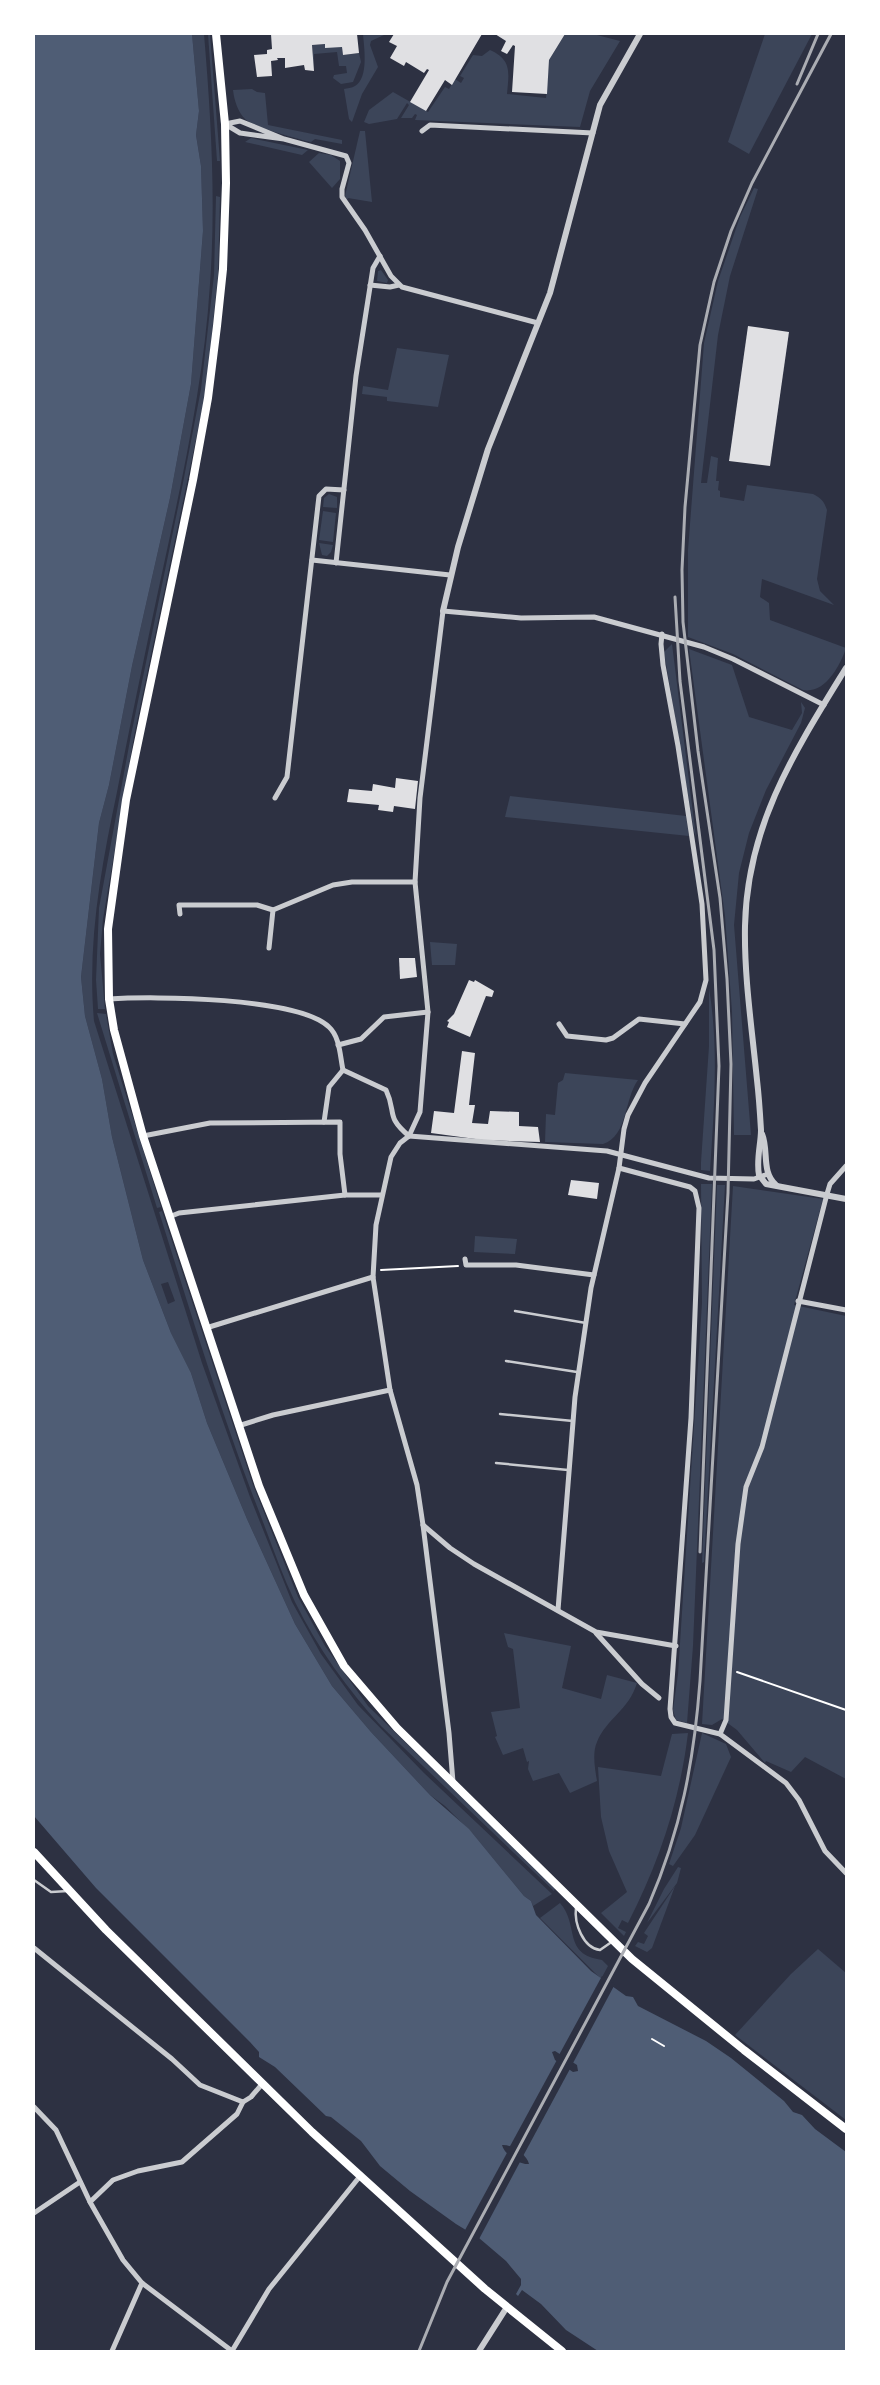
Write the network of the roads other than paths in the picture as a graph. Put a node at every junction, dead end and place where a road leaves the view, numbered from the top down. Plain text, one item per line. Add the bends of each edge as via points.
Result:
1 (216, 34) edge
2 (640, 34) edge
3 (225, 124) junction
4 (422, 131) dead end
5 (593, 133) junction
6 (284, 139) junction
7 (380, 256) junction
8 (370, 285) junction
9 (399, 285) junction
10 (538, 323) junction
11 (344, 490) junction
12 (312, 560) junction
13 (336, 563) junction
14 (450, 575) junction
15 (443, 611) junction
16 (662, 634) junction
17 (846, 668) edge
18 (824, 705) junction
19 (275, 798) dead end
20 (415, 882) junction
21 (273, 910) junction
22 (180, 914) dead end
23 (269, 948) dead end
24 (109, 999) junction
25 (428, 1012) junction
26 (559, 1024) dead end
27 (686, 1024) junction
28 (338, 1045) junction
29 (343, 1070) junction
30 (324, 1122) junction
31 (761, 1130) junction
32 (144, 1136) junction
33 (409, 1136) junction
34 (620, 1155) junction
35 (846, 1166) edge
36 (619, 1168) junction
37 (768, 1174) junction
38 (760, 1178) junction
39 (777, 1186) junction
40 (827, 1194) junction
41 (345, 1195) junction
42 (381, 1195) junction
43 (846, 1198) edge
44 (169, 1217) junction
45 (466, 1262) road end
46 (594, 1275) junction
47 (373, 1277) junction
48 (798, 1301) junction
49 (846, 1310) edge
50 (515, 1311) dead end
51 (586, 1323) junction
52 (206, 1328) junction
53 (506, 1361) dead end
54 (579, 1372) junction
55 (390, 1390) junction
56 (500, 1414) dead end
57 (572, 1421) junction
58 (238, 1426) junction
59 (496, 1463) dead end
60 (568, 1470) junction
61 (423, 1525) junction
62 (558, 1610) junction
63 (596, 1632) junction
64 (676, 1646) junction
65 (659, 1698) dead end
66 (720, 1734) junction
67 (453, 1782) junction
68 (34, 1852) edge
69 (846, 1874) edge
70 (34, 1880) edge
71 (68, 1890) junction
72 (579, 1904) junction
73 (614, 1940) junction
74 (34, 1948) edge
75 (263, 2083) junction
76 (243, 2102) junction
77 (34, 2107) edge
78 (846, 2129) edge
79 (362, 2175) junction
80 (80, 2182) junction
81 (90, 2202) junction
82 (34, 2213) edge
83 (142, 2283) junction
84 (506, 2307) junction
85 (112, 2351) edge
86 (232, 2351) edge
87 (479, 2351) edge
88 (562, 2351) edge

1 - 3 main road
2 - 5 street via 606,92
3 - 6 street via 240,132
3 - 6 street via 240,121
3 - 24 main road via 223,269 208,398 123,817 108,929
4 - 5 street via 430,125
5 - 10 street via 550,293
6 - 7 street via 338,152 348,158 342,198
7 - 8 street via 374,264
7 - 9 street
8 - 9 street
8 - 11 street
9 - 10 street
10 - 14 street via 488,449
11 - 12 street via 326,489 320,493
11 - 13 street
12 - 13 street
12 - 19 street via 287,777
13 - 14 street
14 - 15 street
15 - 16 street via 521,618 594,617
15 - 20 street via 420,798
16 - 18 street via 732,659
16 - 27 street via 663,665 702,904 706,980 700,1002
17 - 18 street
18 - 31 street via 771,800 754,852 748,884 745,946
20 - 21 street via 333,885
20 - 25 street
21 - 22 street via 257,905 179,905
21 - 23 street
24 - 28 street via 271,1005 322,1021 333,1031
24 - 32 main road via 114,1030
25 - 28 street via 384,1017 361,1039
25 - 33 street via 420,1112
26 - 27 street via 567,1036 606,1040 639,1019
27 - 34 street via 645,1083 628,1116
28 - 29 street
29 - 30 street via 328,1087
29 - 33 street via 386,1090 393,1119
30 - 32 street via 210,1123
30 - 41 street via 340,1122
31 - 37 street via 766,1145
31 - 38 street
32 - 44 main road
33 - 34 street via 607,1151
33 - 42 street via 392,1154
34 - 36 street
34 - 38 street via 701,1176 733,1180
35 - 40 street via 830,1184
36 - 46 street
36 - 64 street via 686,1185 695,1191 699,1201 695,1357
37 - 38 street
37 - 39 street
38 - 39 street via 766,1184
39 - 40 street
40 - 43 street
40 - 48 street
41 - 42 street
41 - 44 street via 179,1213
42 - 47 street
44 - 52 main road
45 - 46 street
46 - 51 street
47 - 52 street
47 - 55 street
48 - 49 street
48 - 66 street via 762,1447 746,1487 738,1544 726,1720
50 - 51 lane
51 - 54 street
52 - 58 main road
53 - 54 lane
54 - 57 street
55 - 58 street via 272,1415
55 - 61 street via 417,1485
56 - 57 lane
57 - 60 street
58 - 67 main road via 297,1579 331,1644 386,1717
59 - 60 lane
60 - 62 street
61 - 62 street via 474,1564
61 - 67 street
62 - 63 street
63 - 64 street
63 - 65 street via 642,1684
64 - 66 street via 670,1713 675,1723
66 - 69 street via 786,1783 799,1800 825,1852
67 - 72 main road
68 - 71 main road
70 - 71 lane via 51,1892
71 - 75 main road
72 - 73 main road
72 - 73 lane via 576,1915 586,1943 600,1950
73 - 78 main road via 744,2050
74 - 76 street via 200,2085
75 - 76 street
75 - 79 main road via 312,2132
76 - 81 street via 237,2114 182,2162 113,2180
77 - 80 street via 56,2130
79 - 84 main road
79 - 86 street via 269,2289
80 - 81 street
80 - 82 street
81 - 83 street via 123,2260
83 - 85 street
83 - 86 street
84 - 87 street
84 - 88 main road

